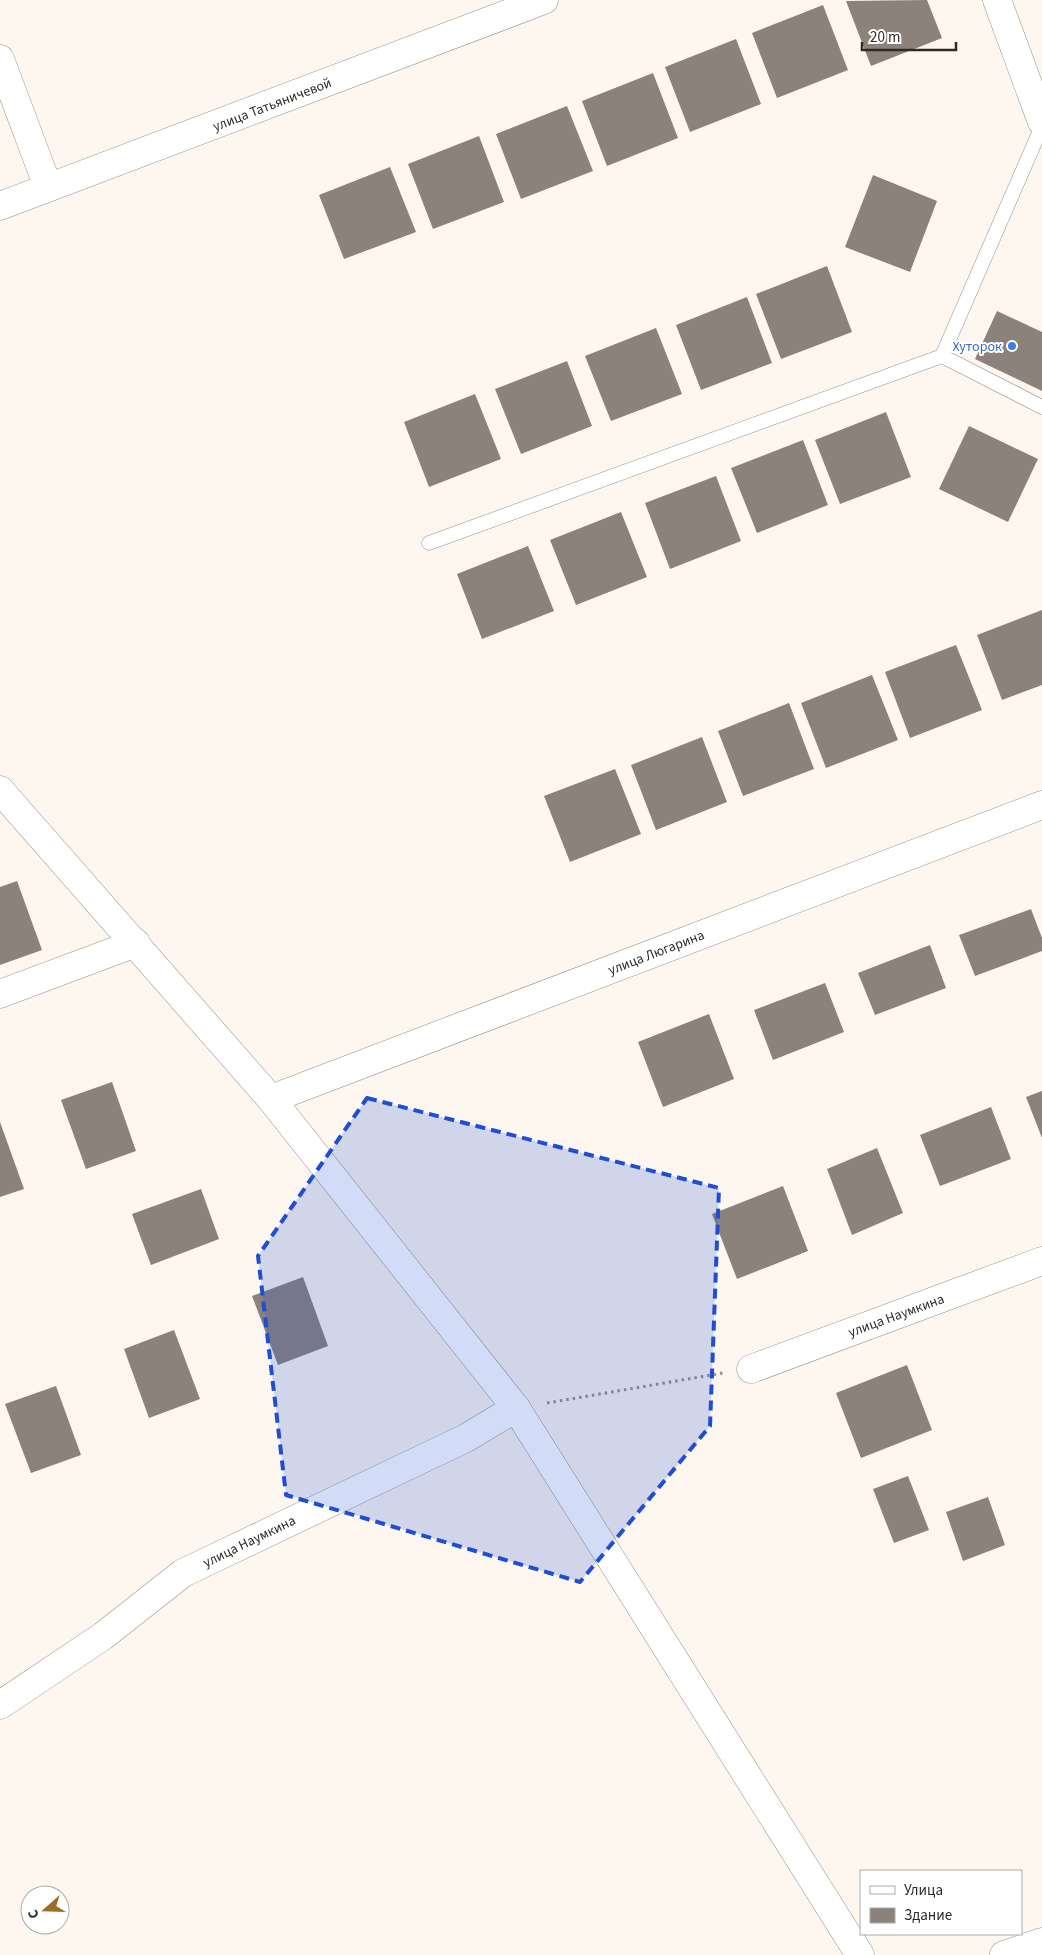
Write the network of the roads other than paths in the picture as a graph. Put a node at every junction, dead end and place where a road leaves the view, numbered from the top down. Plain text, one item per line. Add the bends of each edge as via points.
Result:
1 (544, 0) edge
2 (997, 0) edge
3 (0, 58) edge
4 (1042, 124) edge
5 (48, 187) junction
6 (0, 206) edge
7 (942, 356) junction
8 (1042, 407) edge
9 (429, 543) dead end
10 (0, 790) edge
11 (1042, 805) edge
12 (136, 943) junction
13 (0, 994) edge
14 (271, 1099) junction
15 (1042, 1260) edge
16 (751, 1369) road end
17 (516, 1408) junction
18 (0, 1705) edge
19 (1042, 1942) edge
20 (860, 1955) edge
21 (1004, 1955) edge

1 - 5 street, улица Татьяничевой
2 - 4 street
3 - 5 street
4 - 7 lane
5 - 6 street, улица Татьяничевой
7 - 8 lane
7 - 9 lane
10 - 12 street
11 - 14 street, улица Люгарина
12 - 13 street
12 - 14 street
14 - 17 street
15 - 16 street, улица Наумкина
17 - 18 street, улица Наумкина via 466,1438 183,1573 103,1636
17 - 20 street
19 - 21 street

